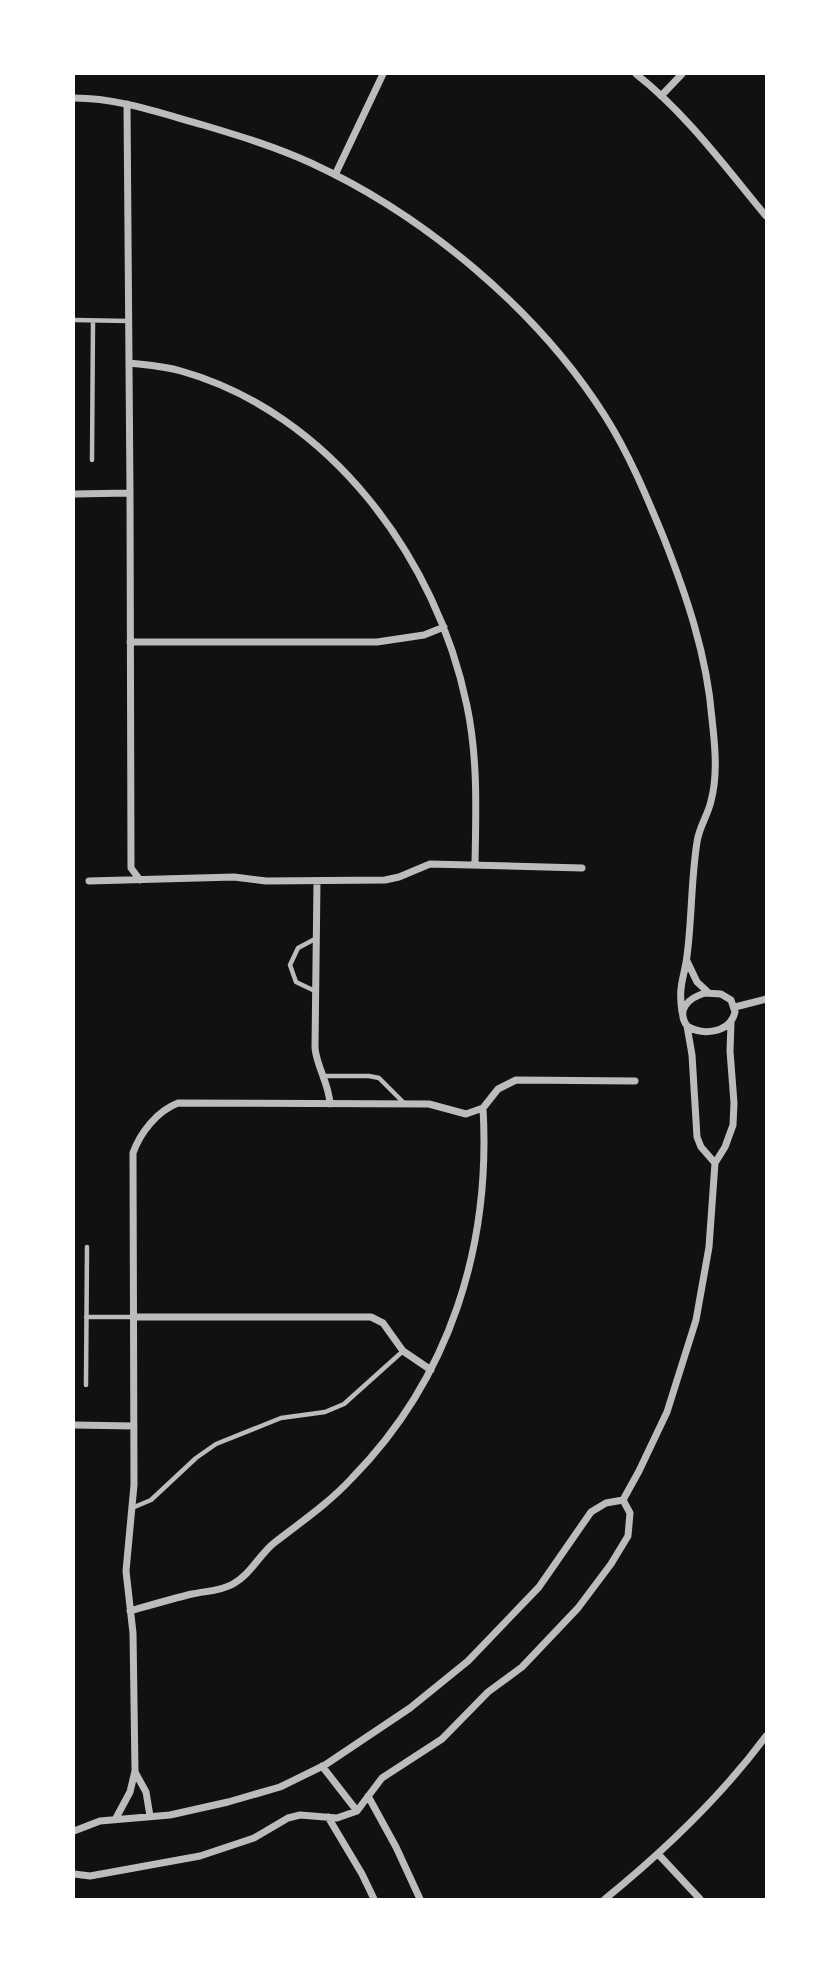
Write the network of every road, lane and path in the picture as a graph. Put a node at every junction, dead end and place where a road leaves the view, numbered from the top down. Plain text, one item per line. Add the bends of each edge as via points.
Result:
1 (383, 74) edge
2 (636, 74) edge
3 (682, 74) edge
4 (661, 96) junction
5 (74, 98) edge
6 (127, 104) junction
7 (335, 175) junction
8 (766, 216) edge
9 (74, 320) edge
10 (93, 321) junction
11 (129, 321) junction
12 (129, 363) junction
13 (92, 460) dead end
14 (130, 493) junction
15 (74, 494) edge
16 (444, 627) junction
17 (130, 642) junction
18 (475, 864) junction
19 (582, 868) dead end
20 (140, 880) junction
21 (89, 881) dead end
22 (317, 881) junction
23 (315, 939) junction
24 (687, 961) junction
25 (315, 990) junction
26 (709, 993) junction
27 (766, 999) edge
28 (734, 1007) junction
29 (682, 1012) junction
30 (731, 1023) junction
31 (687, 1026) junction
32 (324, 1076) junction
33 (635, 1081) dead end
34 (330, 1104) junction
35 (405, 1104) junction
36 (483, 1108) junction
37 (715, 1163) junction
38 (87, 1247) dead end
39 (86, 1317) junction
40 (134, 1317) junction
41 (402, 1351) junction
42 (431, 1370) junction
43 (86, 1385) dead end
44 (74, 1425) edge
45 (134, 1426) junction
46 (623, 1500) junction
47 (132, 1508) junction
48 (130, 1611) junction
49 (766, 1736) edge
50 (322, 1766) junction
51 (135, 1772) junction
52 (368, 1796) junction
53 (357, 1811) junction
54 (150, 1816) junction
55 (328, 1817) junction
56 (116, 1818) junction
57 (74, 1831) edge
58 (659, 1855) junction
59 (74, 1874) edge
60 (374, 1899) edge
61 (420, 1899) edge
62 (605, 1899) edge
63 (700, 1899) edge

1 - 7 street
2 - 4 street
3 - 4 street
4 - 8 street
5 - 6 street
6 - 7 street via 251,139
6 - 11 street
7 - 24 street via 427,232 527,319 588,391 642,487 689,607 712,716 713,792 697,838
9 - 10 lane
10 - 11 lane
10 - 13 lane
11 - 12 street
12 - 14 street
12 - 16 street via 179,370 216,384 282,420 315,445 364,494 399,540
14 - 15 street
14 - 17 street
16 - 17 street via 377,642
16 - 18 street via 461,678 472,738 477,799
17 - 20 street via 131,868
18 - 19 street
18 - 22 street via 424,865 385,880
20 - 21 street
20 - 22 street via 234,877
22 - 23 street
23 - 25 street
23 - 25 lane via 298,948 290,965 296,982
24 - 26 street via 697,982
24 - 29 street via 681,981
25 - 32 street via 315,1055
26 - 28 street via 726,996
26 - 29 street via 691,999
27 - 28 street
28 - 30 street
29 - 31 street
30 - 31 street via 706,1032
30 - 37 street via 733,1125
31 - 37 street via 697,1137
32 - 34 street
32 - 35 lane via 374,1076
33 - 36 street via 516,1080 498,1089
34 - 35 street
34 - 40 street via 184,1102 172,1105 152,1122 133,1153
35 - 36 street via 439,1106 460,1114
36 - 42 street via 479,1225 457,1309
37 - 46 street via 709,1247 688,1351 663,1422
38 - 39 lane
39 - 40 lane
39 - 43 lane
40 - 41 street via 371,1317 383,1323
40 - 45 street
41 - 42 street
41 - 47 lane via 344,1404 325,1412 281,1418 216,1444 151,1500
42 - 48 street via 372,1458 264,1552 242,1578 227,1587
44 - 45 street
45 - 47 street
46 - 50 street via 591,1512 539,1587 468,1661 410,1708
46 - 52 street via 630,1513 628,1536 578,1608 522,1667 488,1692 442,1739 382,1778
47 - 48 street via 125,1571
48 - 51 street
49 - 58 street via 723,1790
50 - 53 street
50 - 54 street via 280,1787 229,1802
51 - 54 street via 146,1792
51 - 56 street
52 - 53 street
52 - 61 street
53 - 55 street
54 - 56 street
55 - 59 street via 294,1816 254,1838 200,1856 90,1876
55 - 60 street
56 - 57 street
58 - 62 street
58 - 63 street

